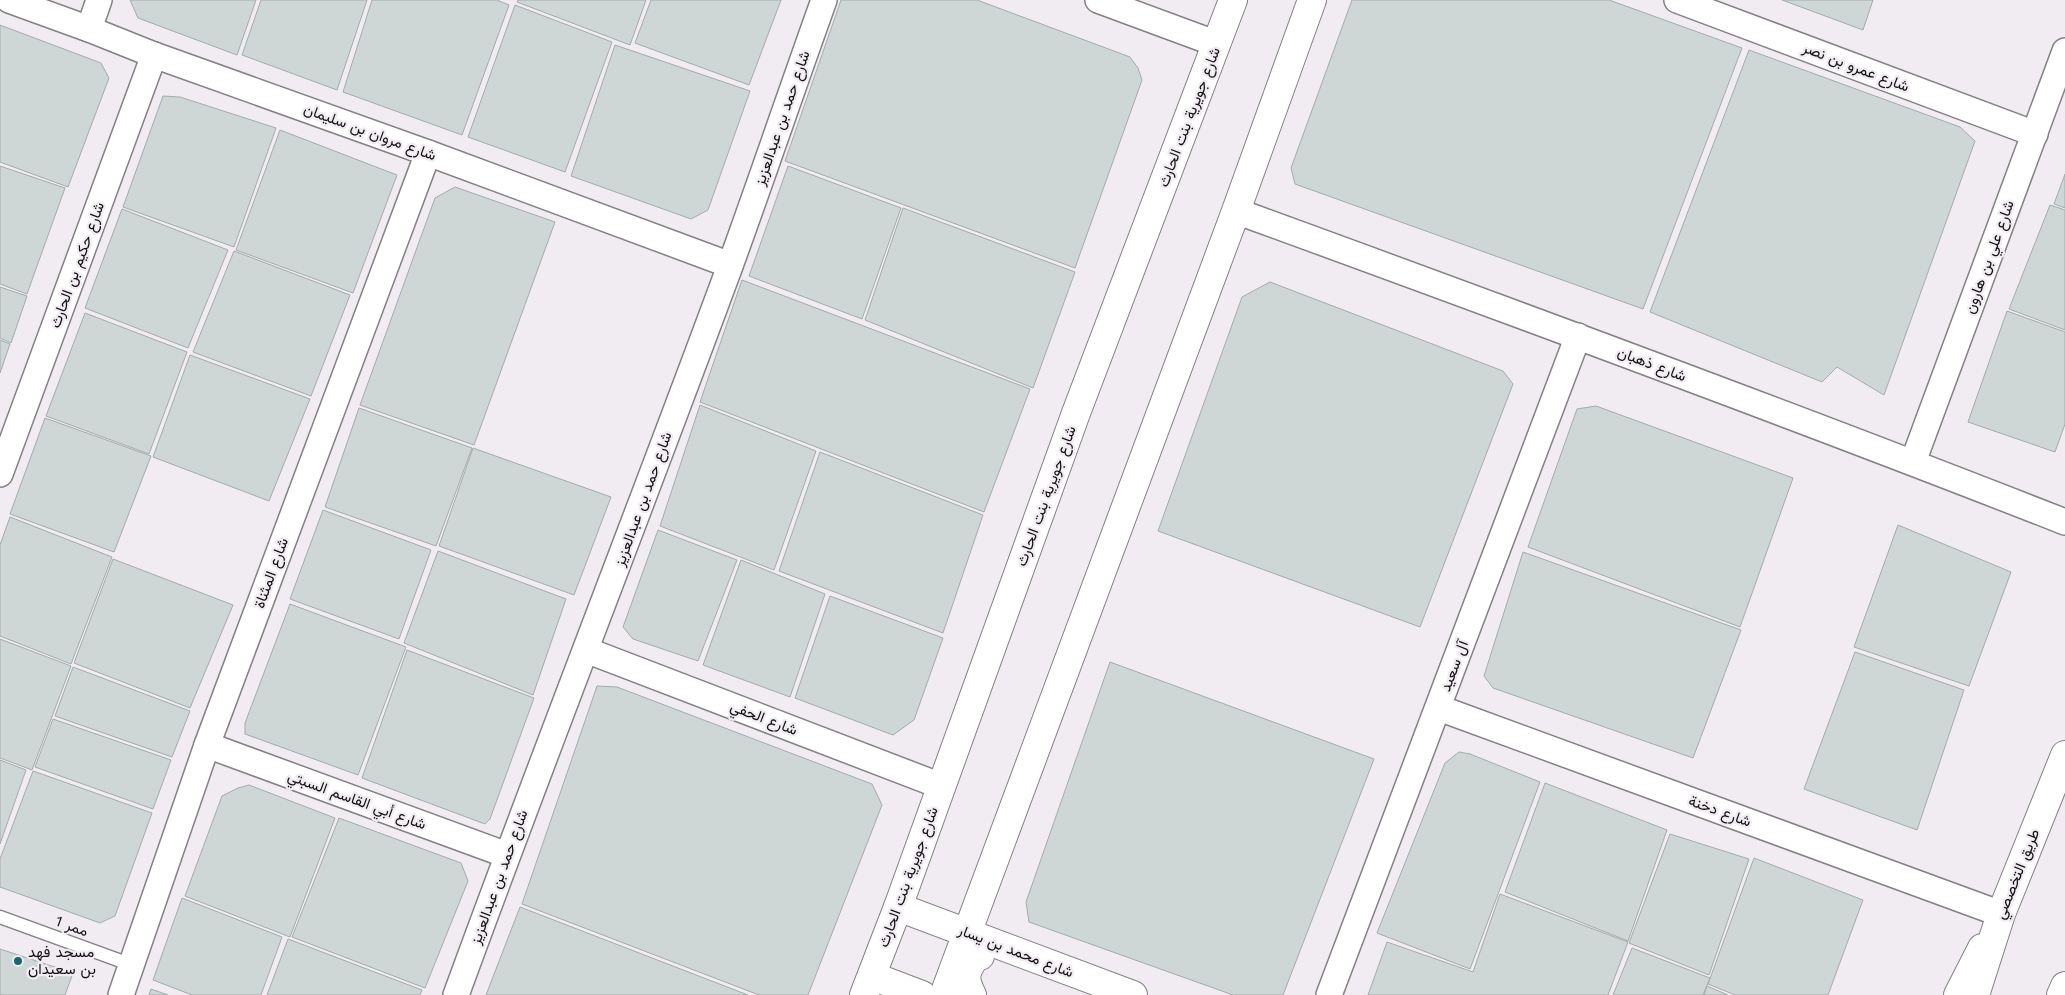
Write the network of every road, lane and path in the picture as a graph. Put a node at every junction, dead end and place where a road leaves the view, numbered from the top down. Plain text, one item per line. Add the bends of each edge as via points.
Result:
1 (9, 0) edge
2 (99, 0) edge
3 (824, 0) edge
4 (1098, 0) edge
5 (1233, 0) edge
6 (1312, 0) edge
7 (1681, 1) edge
8 (89, 29) junction
9 (1217, 44) junction
10 (2065, 51) edge
11 (154, 55) junction
12 (2035, 134) junction
13 (428, 153) junction
14 (1236, 211) junction
15 (730, 265) junction
16 (1578, 336) junction
17 (1913, 462) junction
18 (0, 474) edge
19 (2065, 522) edge
20 (586, 650) junction
21 (1438, 708) junction
22 (207, 745) junction
23 (2065, 755) edge
24 (941, 786) junction
25 (507, 855) junction
26 (898, 907) junction
27 (2001, 914) junction
28 (0, 917) edge
29 (967, 932) junction
30 (132, 965) junction
31 (1055, 966) junction
32 (868, 985) edge
33 (2065, 986) edge
34 (121, 995) edge
35 (456, 995) edge
36 (922, 995) edge
37 (944, 995) edge
38 (972, 995) edge
39 (1133, 995) edge
40 (1329, 995) edge
41 (1958, 995) edge
42 (1975, 995) edge
43 (2061, 995) edge

1 - 8 street, شارع مروان بن سليمان
2 - 8 street
3 - 15 street, شارع حمد بن عبدالعزيز
4 - 9 street
5 - 9 street, شارع جويرية بنت الحارث
6 - 14 street
7 - 12 street, شارع عمرو بن نصر
8 - 11 street, شارع مروان بن سليمان
9 - 24 street, شارع جويرية بنت الحارث via 1076,413
10 - 12 street, شارع علي بن هارون
11 - 13 street, شارع مروان بن سليمان
11 - 18 street, شارع حكيم بن الحارث
12 - 17 street, شارع علي بن هارون
13 - 15 street, شارع مروان بن سليمان
13 - 22 street, شارع المثناة
14 - 16 street, شارع ذهبان
14 - 29 street
15 - 20 street, شارع حمد بن عبدالعزيز
16 - 17 street, شارع ذهبان
16 - 21 street, آل سعيد
17 - 19 street, شارع ذهبان
20 - 24 street, شارع الحفي
20 - 25 street, شارع حمد بن عبدالعزيز
21 - 27 street, شارع دخنة
21 - 40 street, آل سعيد
22 - 25 street, شارع أبي القاسم السبتي
22 - 30 street, شارع المثناة
23 - 27 street, طريق التخصصي
24 - 26 street, شارع جويرية بنت الحارث
25 - 35 street, شارع حمد بن عبدالعزيز
26 - 29 street, شارع محمد بن يسار
26 - 32 street, شارع جويرية بنت الحارث
27 - 41 street
27 - 42 street, طريق التخصصي
28 - 30 lane, ممر 1
29 - 31 street, شارع محمد بن يسار
29 - 37 street
30 - 34 street, شارع المثناة
31 - 38 street via 999,955 976,956 967,968 965,982
31 - 39 street, شارع محمد بن يسار
32 - 36 street
33 - 43 street

